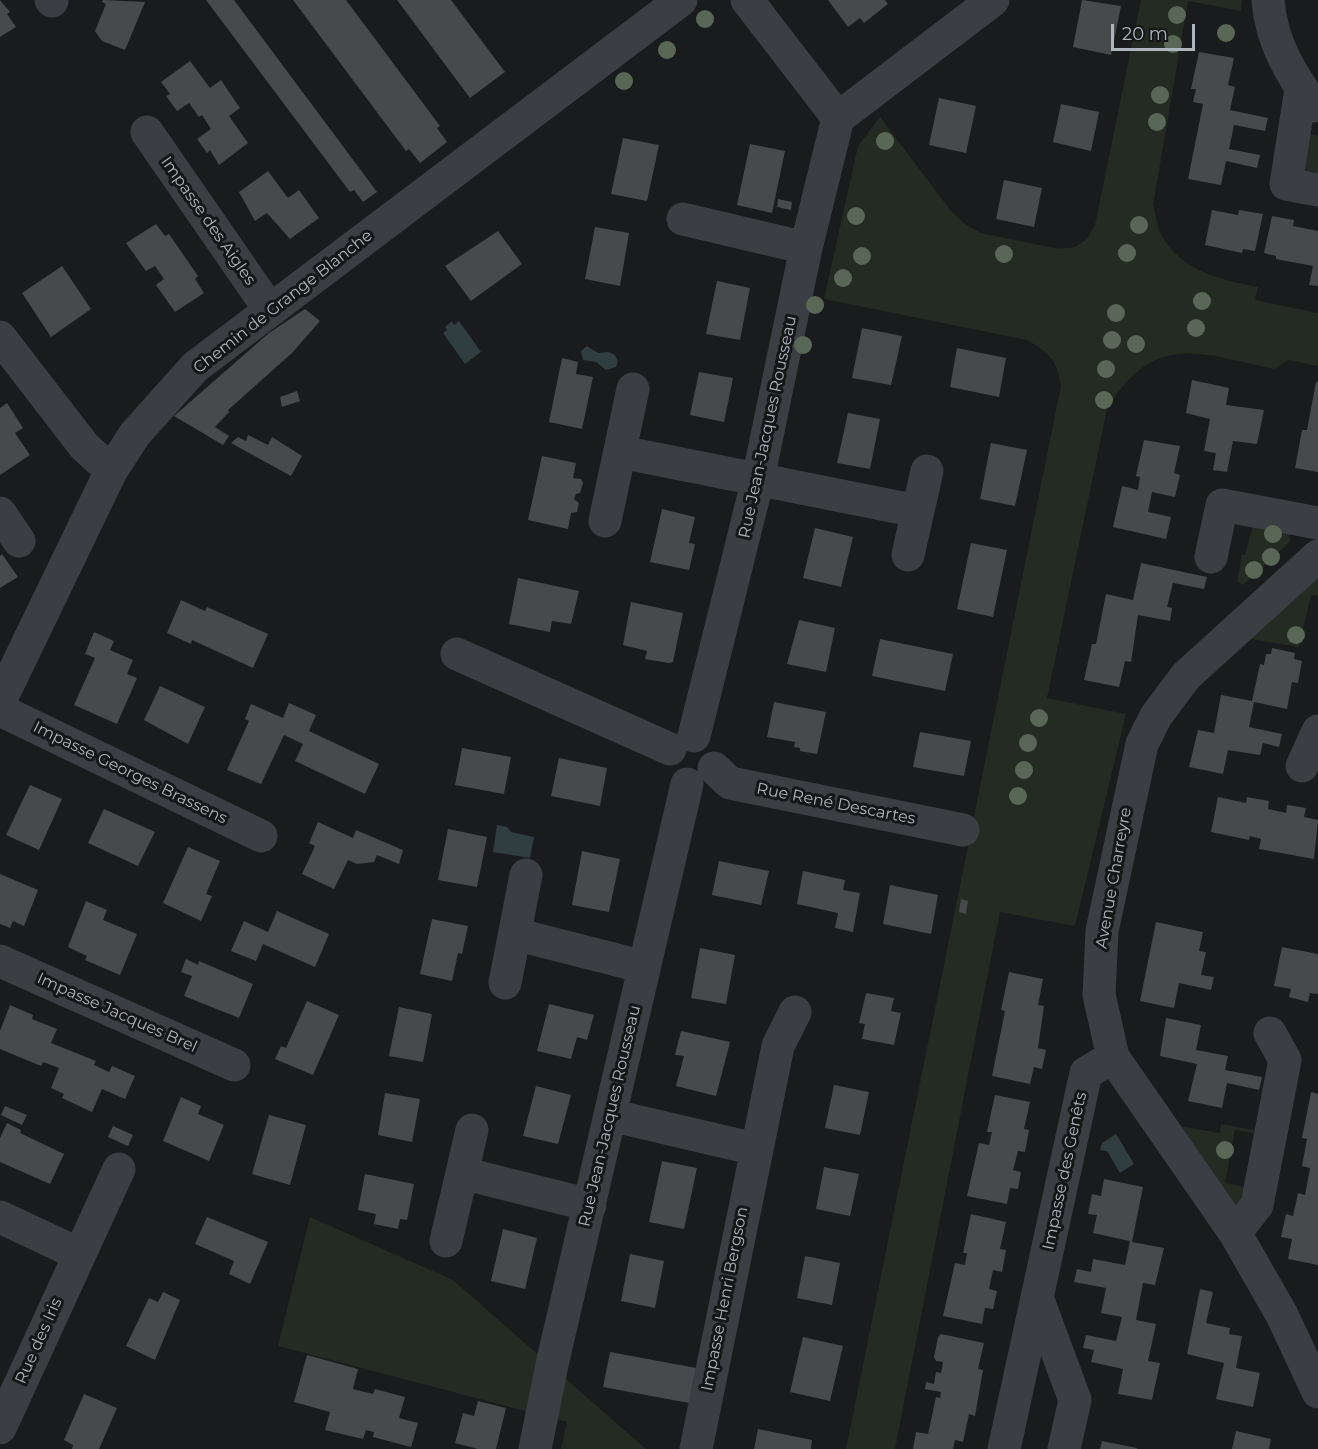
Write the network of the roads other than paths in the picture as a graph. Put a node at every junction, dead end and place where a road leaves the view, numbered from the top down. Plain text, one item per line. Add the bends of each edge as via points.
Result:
1 (681, 0) edge
2 (747, 0) edge
3 (993, 0) edge
4 (1268, 0) edge
5 (1310, 101) edge
6 (838, 118) junction
7 (147, 132) dead end
8 (1318, 190) edge
9 (683, 219) dead end
10 (806, 248) junction
11 (270, 310) junction
12 (3, 346) edge
13 (633, 389) dead end
14 (621, 452) junction
15 (111, 471) junction
16 (927, 471) dead end
17 (758, 479) junction
18 (917, 511) junction
19 (0, 513) edge
20 (605, 521) dead end
21 (1318, 524) edge
22 (19, 541) dead end
23 (908, 555) dead end
24 (1318, 556) edge
25 (1211, 557) dead end
26 (457, 654) dead end
27 (1, 699) edge
28 (1318, 731) edge
29 (682, 743) junction
30 (1302, 766) dead end
31 (700, 776) junction
32 (963, 830) dead end
33 (261, 836) dead end
34 (526, 875) dead end
35 (515, 934) junction
36 (0, 961) edge
37 (644, 967) junction
38 (505, 983) dead end
39 (795, 1012) dead end
40 (1270, 1033) dead end
41 (1113, 1057) junction
42 (234, 1065) dead end
43 (610, 1115) junction
44 (472, 1130) dead end
45 (755, 1149) junction
46 (119, 1169) dead end
47 (462, 1173) junction
48 (590, 1205) junction
49 (0, 1217) edge
50 (1235, 1233) junction
51 (446, 1241) dead end
52 (79, 1254) junction
53 (1038, 1300) junction
54 (1318, 1392) edge
55 (0, 1428) edge
56 (535, 1449) edge
57 (696, 1449) edge
58 (1004, 1449) edge
59 (1064, 1449) edge

1 - 11 street, Chemin de Grange Blanche
2 - 6 street
3 - 6 street
4 - 5 street via 1269,24 1279,52
5 - 8 street via 1286,184
6 - 10 street, Rue Jean-Jacques Rousseau
7 - 11 street, Impasse des Aigles
9 - 10 street
10 - 17 street, Rue Jean-Jacques Rousseau
11 - 15 street, Chemin de Grange Blanche via 195,367 135,434
12 - 15 street via 84,446
13 - 14 street
14 - 17 street
14 - 20 street
15 - 27 street, Chemin de Grange Blanche
16 - 18 street
17 - 18 street
17 - 29 street, Rue Jean-Jacques Rousseau
18 - 23 street
19 - 22 street
21 - 25 street via 1222,505
24 - 41 street, Avenue Charreyre via 1186,676 1156,716 1142,744 1102,931 1099,995
26 - 29 street
27 - 33 street, Impasse Georges Brassens
28 - 30 street
29 - 31 street via 701,738 712,747 715,754
31 - 32 street, Rue René Descartes
31 - 37 street, Rue Jean-Jacques Rousseau
34 - 35 street
35 - 37 street
35 - 38 street
36 - 42 street, Impasse Jacques Brel
37 - 43 street, Rue Jean-Jacques Rousseau
39 - 45 street, Impasse Henri Bergson via 778,1046
40 - 50 street via 1285,1060 1257,1205
41 - 50 street, Avenue Charreyre
41 - 53 street, Impasse des Genêts via 1086,1073
43 - 45 street
43 - 48 street, Rue Jean-Jacques Rousseau
44 - 47 street
45 - 57 street, Impasse Henri Bergson
46 - 52 street, Rue des Iris
47 - 48 street
47 - 51 street
48 - 56 street, Rue Jean-Jacques Rousseau
49 - 52 street
50 - 54 street, Avenue Charreyre via 1282,1314
52 - 55 street, Rue des Iris
53 - 58 street, Impasse des Genêts
53 - 59 street via 1075,1401

